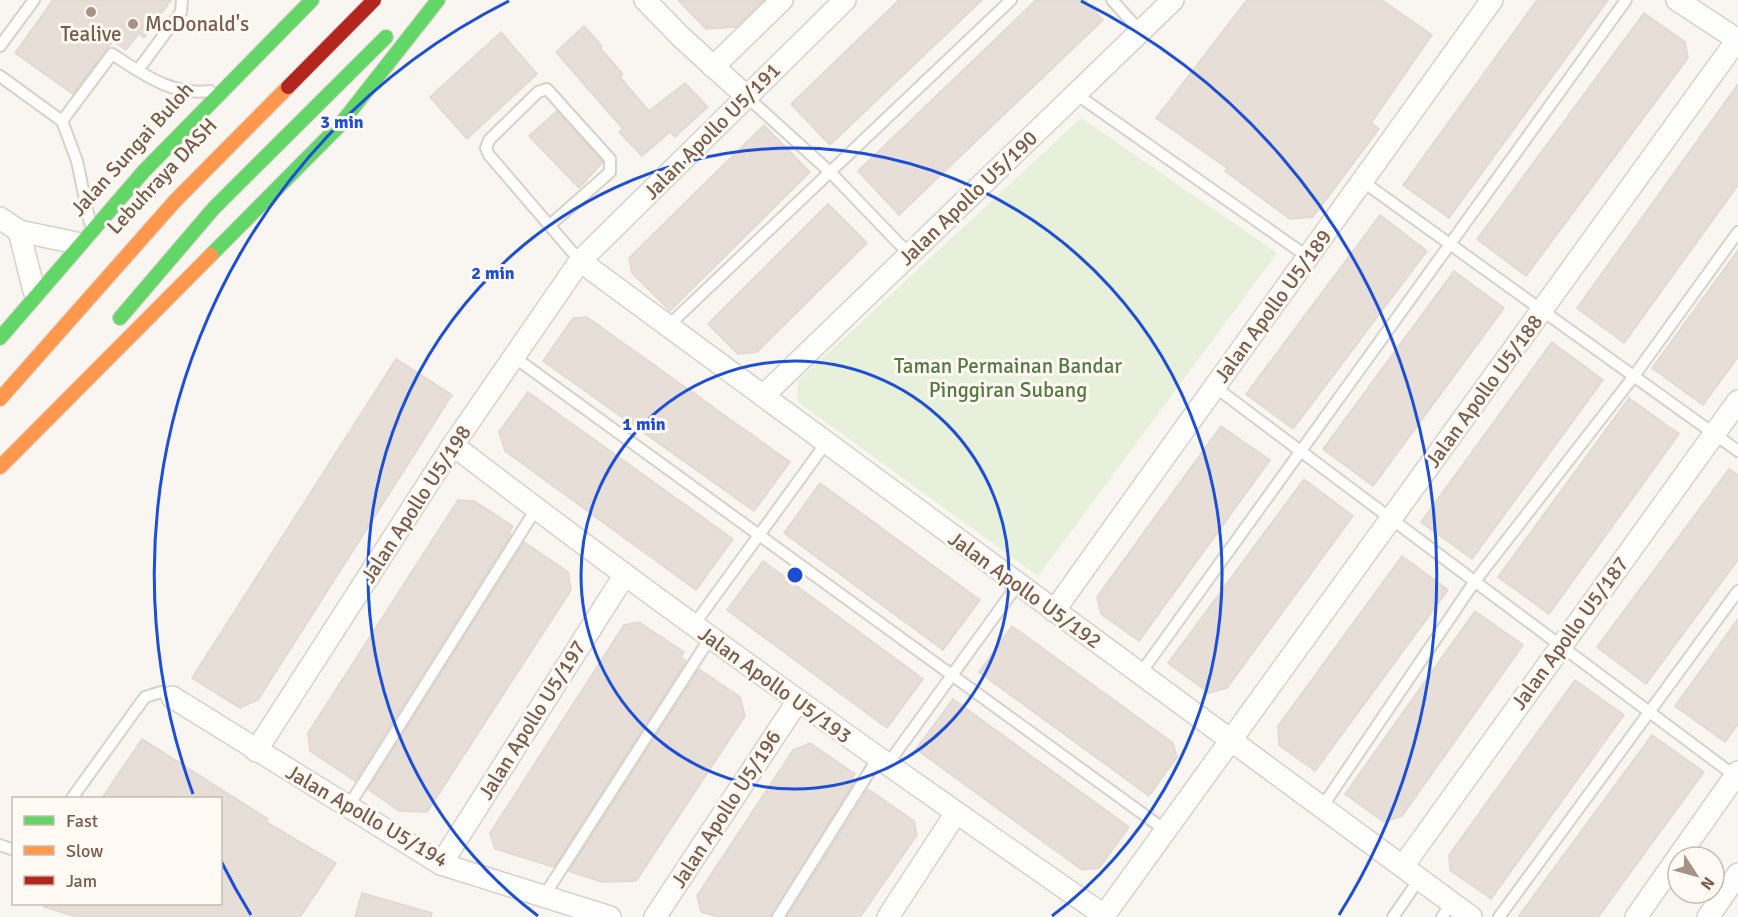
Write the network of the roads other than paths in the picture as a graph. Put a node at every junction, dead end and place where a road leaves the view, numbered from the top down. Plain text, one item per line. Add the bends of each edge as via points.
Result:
1 (34, 0) edge
2 (182, 0) edge
3 (299, 0) edge
4 (312, 0) edge
5 (363, 0) edge
6 (374, 0) edge
7 (423, 0) edge
8 (438, 0) edge
9 (782, 0) edge
10 (845, 0) edge
11 (1011, 0) edge
12 (1112, 0) edge
13 (1173, 0) edge
14 (1492, 0) edge
15 (1626, 0) edge
16 (1677, 0) edge
17 (655, 4) edge
18 (1140, 31) junction
19 (1738, 40) edge
20 (0, 46) edge
21 (713, 67) junction
22 (138, 70) junction
23 (0, 76) edge
24 (214, 91) junction
25 (1076, 94) junction
26 (746, 96) junction
27 (62, 121) junction
28 (830, 172) junction
29 (1362, 181) junction
30 (1, 219) edge
31 (550, 225) junction
32 (91, 226) junction
33 (19, 231) junction
34 (1738, 232) edge
35 (76, 243) junction
36 (1451, 245) junction
37 (910, 255) junction
38 (1308, 257) junction
39 (580, 261) junction
40 (34, 291) junction
41 (1543, 311) junction
42 (668, 326) junction
43 (0, 331) edge
44 (107, 333) dead end
45 (0, 338) edge
46 (514, 357) junction
47 (1634, 376) junction
48 (69, 378) dead end
49 (1215, 387) junction
50 (0, 390) edge
51 (763, 396) junction
52 (0, 399) edge
53 (1738, 401) edge
54 (1714, 434) junction
55 (826, 443) junction
56 (453, 446) junction
57 (1299, 450) junction
58 (1738, 451) edge
59 (0, 458) edge
60 (0, 467) edge
61 (536, 509) junction
62 (1390, 518) junction
63 (760, 536) junction
64 (624, 576) junction
65 (1475, 581) junction
66 (1018, 584) junction
67 (1738, 591) edge
68 (1054, 611) junction
69 (701, 632) junction
70 (1562, 645) junction
71 (1140, 674) junction
72 (953, 675) junction
73 (172, 697) joint
74 (797, 702) junction
75 (1651, 711) junction
76 (1229, 740) junction
77 (256, 751) junction
78 (882, 761) junction
79 (1737, 774) edge
80 (73, 797) edge
81 (348, 807) junction
82 (1322, 807) junction
83 (956, 813) junction
84 (1166, 830) junction
85 (441, 864) junction
86 (1411, 872) junction
87 (1738, 874) edge
88 (544, 896) junction
89 (1731, 898) edge
90 (1447, 910) edge
91 (1104, 916) edge
92 (610, 917) edge
93 (655, 917) edge
94 (778, 917) edge
95 (888, 917) edge
96 (1393, 917) edge
97 (1471, 917) edge
98 (1499, 917) edge
99 (1636, 917) edge
100 (1708, 917) edge

1 - 20 lane
2 - 22 lane via 181,12
3 - 24 highway, Jalan Sungai Buloh
4 - 45 highway, Lebuhraya DASH via 144,171
5 - 50 highway, Lebuhraya DASH via 172,191
6 - 52 highway via 175,201
7 - 44 highway via 214,208
8 - 60 highway via 339,126
9 - 21 street
10 - 26 street, Jalan Apollo U5/191
11 - 28 lane
12 - 18 lane
13 - 18 street, Jalan Apollo U5/190
14 - 29 street, Jalan Apollo U5/189
15 - 36 lane
16 - 19 street
17 - 21 street
18 - 25 street, Jalan Apollo U5/190
19 - 41 street, Jalan Apollo U5/188
21 - 26 street
22 - 24 lane via 168,87 194,93
22 - 27 lane via 112,54
23 - 27 lane
24 - 32 highway, Jalan Sungai Buloh
25 - 37 street, Jalan Apollo U5/190
25 - 38 lane
26 - 28 lane
26 - 39 street, Jalan Apollo U5/191
27 - 32 lane via 77,160
28 - 37 lane
28 - 42 lane
29 - 36 lane
29 - 38 street, Jalan Apollo U5/189
30 - 33 street
31 - 31 lane via 612,168 610,159 547,89 538,92 489,140 486,148
31 - 39 lane
32 - 35 highway, Jalan Sungai Buloh
33 - 35 street
33 - 40 street
34 - 47 lane
35 - 40 highway, Jalan Sungai Buloh
36 - 41 lane
36 - 57 lane
37 - 51 street, Jalan Apollo U5/190
38 - 49 street, Jalan Apollo U5/189
39 - 42 street, Jalan Apollo U5/192
39 - 46 street, Jalan Apollo U5/198
40 - 43 highway, Jalan Sungai Buloh
41 - 47 lane
41 - 62 street, Jalan Apollo U5/188
42 - 51 street, Jalan Apollo U5/192
46 - 56 street, Jalan Apollo U5/198
46 - 63 lane
47 - 54 lane
47 - 65 lane
48 - 59 highway
49 - 57 lane
49 - 68 street, Jalan Apollo U5/189
51 - 55 street, Jalan Apollo U5/192
53 - 54 street, Jalan Apollo U5/187
54 - 58 lane
54 - 70 street, Jalan Apollo U5/187
55 - 63 lane
55 - 66 street, Jalan Apollo U5/192
56 - 61 street, Jalan Apollo U5/193
56 - 77 street, Jalan Apollo U5/198
57 - 62 lane
57 - 71 lane
61 - 64 street, Jalan Apollo U5/193
61 - 81 lane
62 - 65 lane
62 - 76 street, Jalan Apollo U5/188
63 - 69 lane
63 - 72 lane
64 - 69 street, Jalan Apollo U5/193
64 - 85 street, Jalan Apollo U5/197
65 - 70 lane
65 - 82 lane
66 - 68 street, Jalan Apollo U5/192
66 - 72 lane
67 - 75 lane
68 - 71 street, Jalan Apollo U5/192
69 - 74 street, Jalan Apollo U5/193
69 - 88 lane
70 - 75 lane
70 - 86 street, Jalan Apollo U5/187
71 - 76 street, Jalan Apollo U5/192
72 - 78 lane
72 - 84 lane
73 - 77 street, Jalan Apollo U5/194
73 - 80 lane via 161,692 145,697
74 - 78 street, Jalan Apollo U5/193
74 - 93 street, Jalan Apollo U5/196
75 - 79 lane
75 - 98 lane
76 - 82 street, Jalan Apollo U5/192
76 - 84 street
77 - 81 street, Jalan Apollo U5/194
78 - 83 street, Jalan Apollo U5/193
78 - 94 lane
79 - 99 street
81 - 85 street, Jalan Apollo U5/194
82 - 86 street, Jalan Apollo U5/192
83 - 91 street, Jalan Apollo U5/193
83 - 95 street
84 - 91 street
85 - 88 street, Jalan Apollo U5/194
86 - 90 street, Jalan Apollo U5/192
86 - 96 lane
87 - 89 street
88 - 92 street, Jalan Apollo U5/194
89 - 100 street
90 - 97 street, Jalan Apollo U5/192

